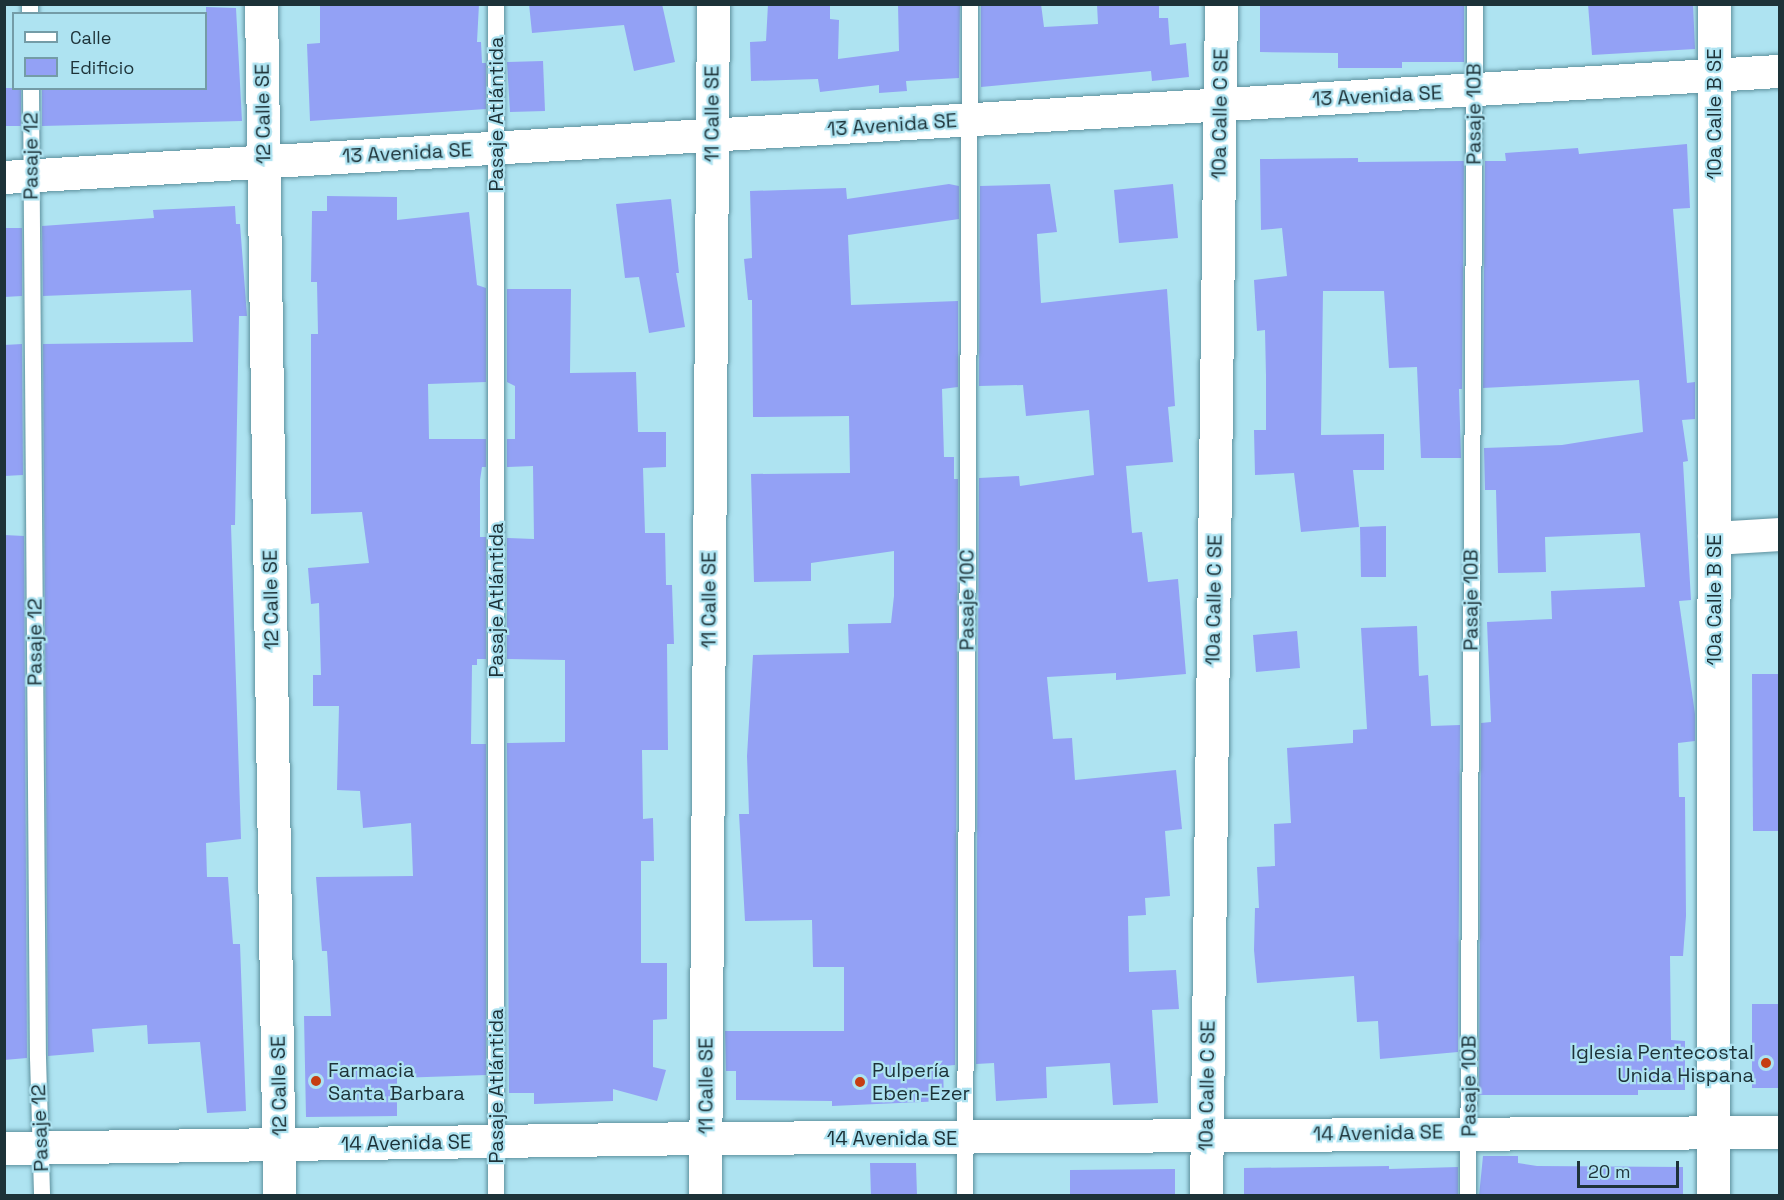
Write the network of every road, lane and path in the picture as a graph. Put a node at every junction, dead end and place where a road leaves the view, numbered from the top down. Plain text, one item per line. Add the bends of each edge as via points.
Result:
1 (261, 4) edge
2 (496, 4) edge
3 (713, 4) edge
4 (970, 4) edge
5 (1221, 4) edge
6 (1475, 4) edge
7 (1714, 4) edge
8 (1779, 72) edge
9 (1713, 75) junction
10 (31, 90) edge
11 (1474, 90) junction
12 (1221, 105) junction
13 (968, 120) junction
14 (712, 136) junction
15 (496, 148) junction
16 (264, 162) junction
17 (18, 176) edge
18 (1779, 534) edge
19 (1714, 538) junction
20 (1468, 1131) junction
21 (1713, 1132) junction
22 (1779, 1132) edge
23 (1207, 1137) junction
24 (706, 1138) junction
25 (965, 1139) junction
26 (497, 1141) junction
27 (280, 1145) junction
28 (42, 1147) junction
29 (4, 1148) edge
30 (42, 1196) edge
31 (279, 1196) edge
32 (496, 1196) edge
33 (705, 1196) edge
34 (965, 1196) edge
35 (1206, 1196) edge
36 (1468, 1196) edge
37 (1713, 1196) edge

1 - 16 street, 12 Calle SE
2 - 15 lane, Pasaje Atlántida
3 - 14 street, 11 Calle SE
4 - 13 lane, Pasaje 10C
5 - 12 street, 10a Calle C SE
6 - 11 lane, Pasaje 10B
7 - 9 street, 10a Calle B SE
8 - 9 street, 13 Avenida SE
9 - 11 street, 13 Avenida SE
9 - 19 street, 10a Calle B SE
10 - 17 lane, Pasaje 12
11 - 12 street, 13 Avenida SE
11 - 20 lane, Pasaje 10B
12 - 13 street, 13 Avenida SE
12 - 23 street, 10a Calle C SE
13 - 14 street, 13 Avenida SE
13 - 25 lane, Pasaje 10C
14 - 15 street, 13 Avenida SE
14 - 24 street, 11 Calle SE
15 - 16 street, 13 Avenida SE
15 - 26 lane, Pasaje Atlántida
16 - 17 street, 13 Avenida SE
16 - 27 street, 12 Calle SE
17 - 28 lane, Pasaje 12
18 - 19 street
19 - 21 street, 10a Calle B SE
20 - 21 street, 14 Avenida SE
20 - 23 street, 14 Avenida SE
20 - 36 lane, Pasaje 10B
21 - 22 street, 14 Avenida SE
21 - 37 street, 10a Calle B SE
23 - 25 street, 14 Avenida SE
23 - 35 street, 10a Calle C SE
24 - 25 street, 14 Avenida SE
24 - 26 street, 14 Avenida SE
24 - 33 street, 11 Calle SE
25 - 34 lane, Pasaje 10C
26 - 27 street, 14 Avenida SE
26 - 32 lane, Pasaje Atlántida
27 - 28 street, 14 Avenida SE
27 - 31 street, 12 Calle SE
28 - 29 street, 14 Avenida SE
28 - 30 lane, Pasaje 12

